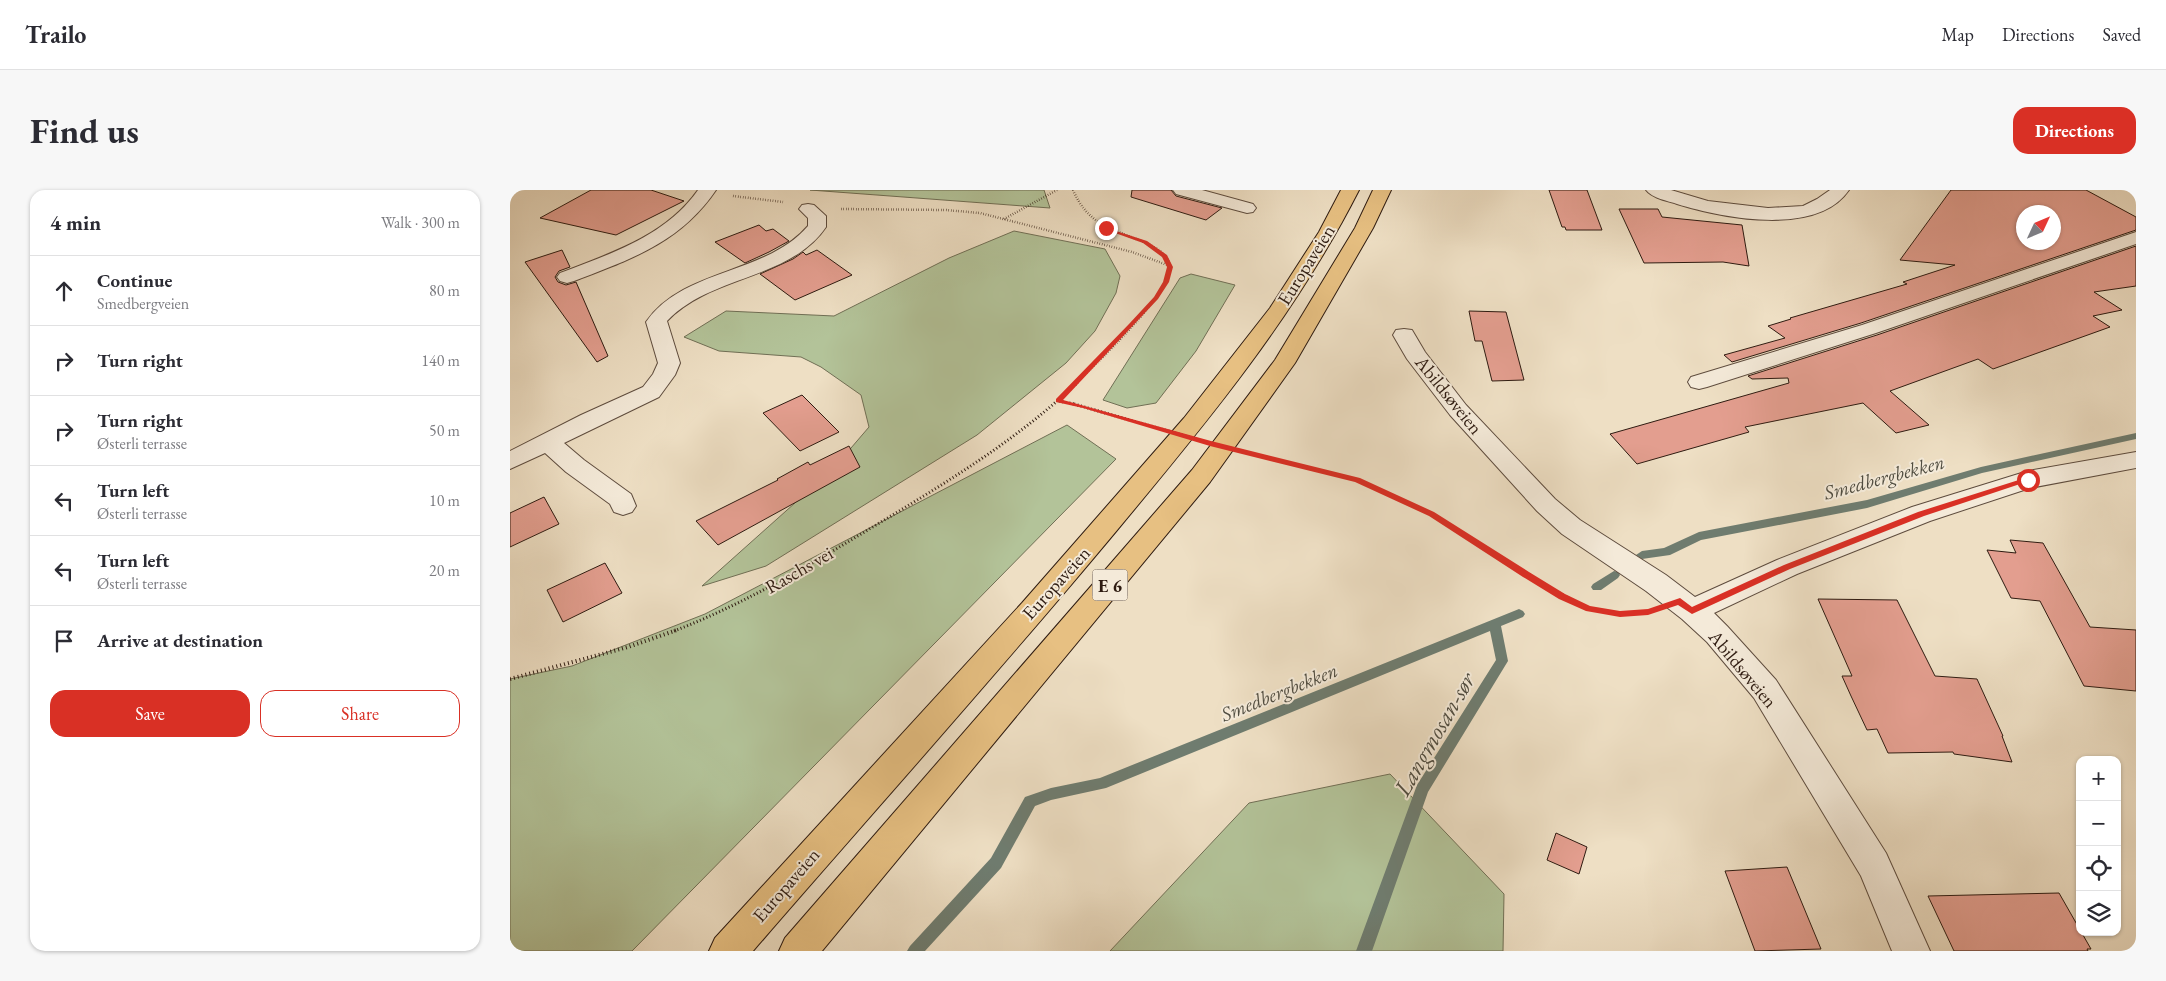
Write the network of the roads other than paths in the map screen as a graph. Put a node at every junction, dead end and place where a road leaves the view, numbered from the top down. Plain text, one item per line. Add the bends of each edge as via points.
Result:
1 (707, 190) edge
2 (1182, 190) edge
3 (1350, 190) edge
4 (1382, 190) edge
5 (1655, 190) edge
6 (1840, 190) edge
7 (1247, 208) dead end
8 (808, 209) road end
9 (2136, 238) edge
10 (567, 277) dead end
11 (1404, 335) dead end
12 (1699, 382) dead end
13 (547, 442) junction
14 (2136, 460) edge
15 (510, 461) edge
16 (622, 506) dead end
17 (1686, 606) junction
18 (728, 951) edge
19 (798, 951) edge
20 (1911, 951) edge

1 - 10 street via 685,218 646,243
2 - 7 street
3 - 18 highway, Europaveien / E 6 via 1287,297 1196,420 1102,532
4 - 19 highway, Europaveien / E 6 via 1364,228 1284,363 1201,476
5 - 6 street via 1680,200 1780,214 1817,207
8 - 13 street via 817,216 818,222 805,241 774,259 700,290 664,310 656,322 669,363 651,392
9 - 12 street via 1869,329
11 - 17 street, Abildsøveien via 1458,410 1546,505
13 - 15 street
13 - 16 street via 622,500
14 - 17 street via 2028,480 1921,514
17 - 20 street, Abildsøveien via 1717,634 1765,689 1874,865

